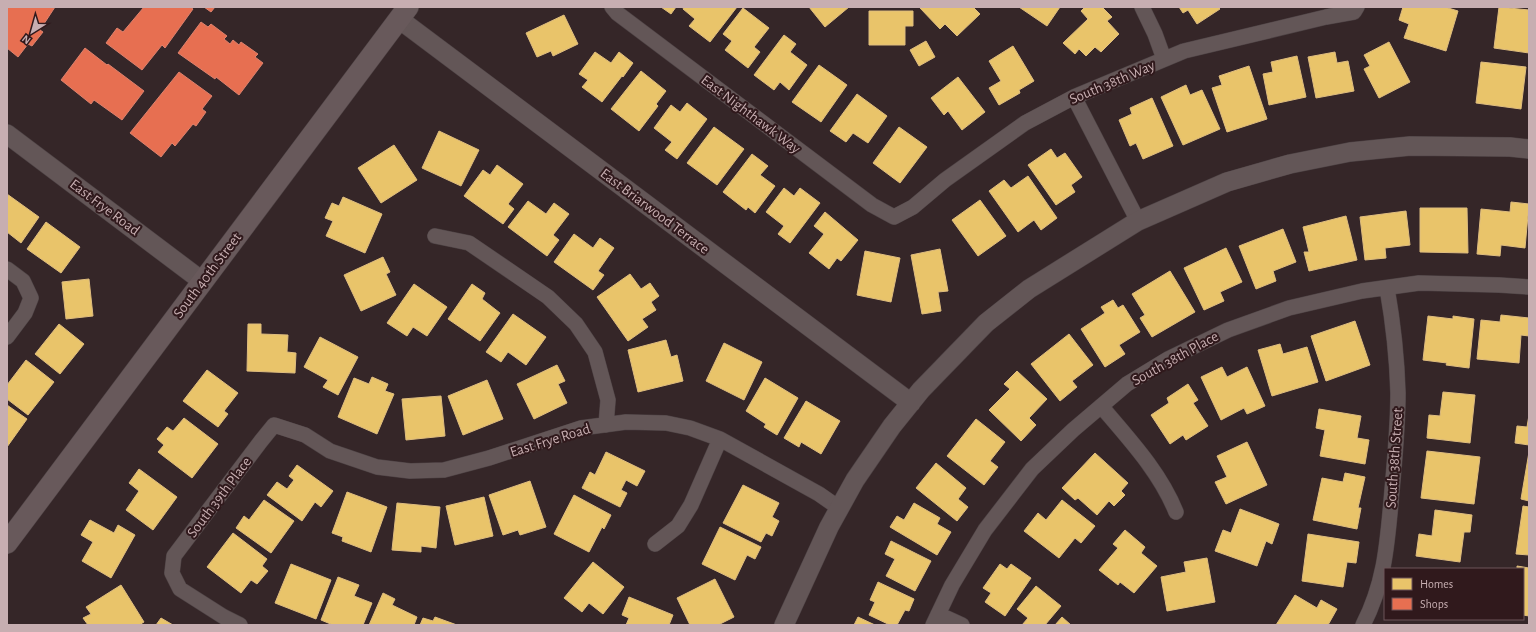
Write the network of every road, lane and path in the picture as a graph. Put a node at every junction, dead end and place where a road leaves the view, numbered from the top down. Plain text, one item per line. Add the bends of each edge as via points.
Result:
1 (612, 7) edge
2 (1142, 7) edge
3 (1357, 7) edge
4 (403, 13) edge
5 (1164, 59) junction
6 (1074, 97) junction
7 (7, 134) edge
8 (1529, 149) edge
9 (894, 217) joint
10 (1138, 222) junction
11 (435, 236) dead end
12 (7, 269) edge
13 (202, 281) junction
14 (1529, 287) edge
15 (1387, 288) junction
16 (7, 337) edge
17 (911, 403) junction
18 (1101, 406) junction
19 (274, 425) joint
20 (606, 425) junction
21 (720, 439) junction
22 (839, 508) junction
23 (1176, 512) dead end
24 (7, 543) edge
25 (655, 544) dead end
26 (936, 620) edge
27 (240, 625) edge
28 (784, 625) edge
29 (962, 625) edge
30 (1363, 625) edge

1 - 9 street, East Nighthawk Way via 872,204
2 - 5 street
3 - 5 street, South 38th Way via 1354,12 1217,42
4 - 13 main road, South 40th Street
4 - 17 street, East Briarwood Terrace
5 - 6 street, South 38th Way
6 - 9 street, South 38th Way via 1025,123 945,180 913,207
6 - 10 street
7 - 13 street, East Frye Road
8 - 10 street via 1410,146 1350,152 1290,164 1227,182
10 - 17 street via 1029,289 986,323
11 - 20 street via 469,243 548,297 576,324 595,352 608,400
12 - 16 street via 23,281 31,298 25,313
13 - 24 main road, South 40th Street
14 - 15 street, South 38th Place via 1419,283
15 - 18 street, South 38th Place via 1362,291 1289,308 1228,330 1127,384
15 - 30 street, South 38th Street via 1398,393 1394,468 1385,561 1378,589
17 - 22 street via 855,480
18 - 23 street via 1157,475
18 - 26 street, South 38th Place via 1032,469 985,530 952,585
19 - 20 street, East Frye Road via 305,436 330,450 377,467 410,471 444,470 581,428
19 - 27 street, South 39th Place via 174,556 172,573 180,589
20 - 21 street, East Frye Road via 626,422 666,423 690,428
21 - 22 street, East Frye Road via 820,494
21 - 25 street via 691,505 678,526
22 - 28 street
26 - 29 street

